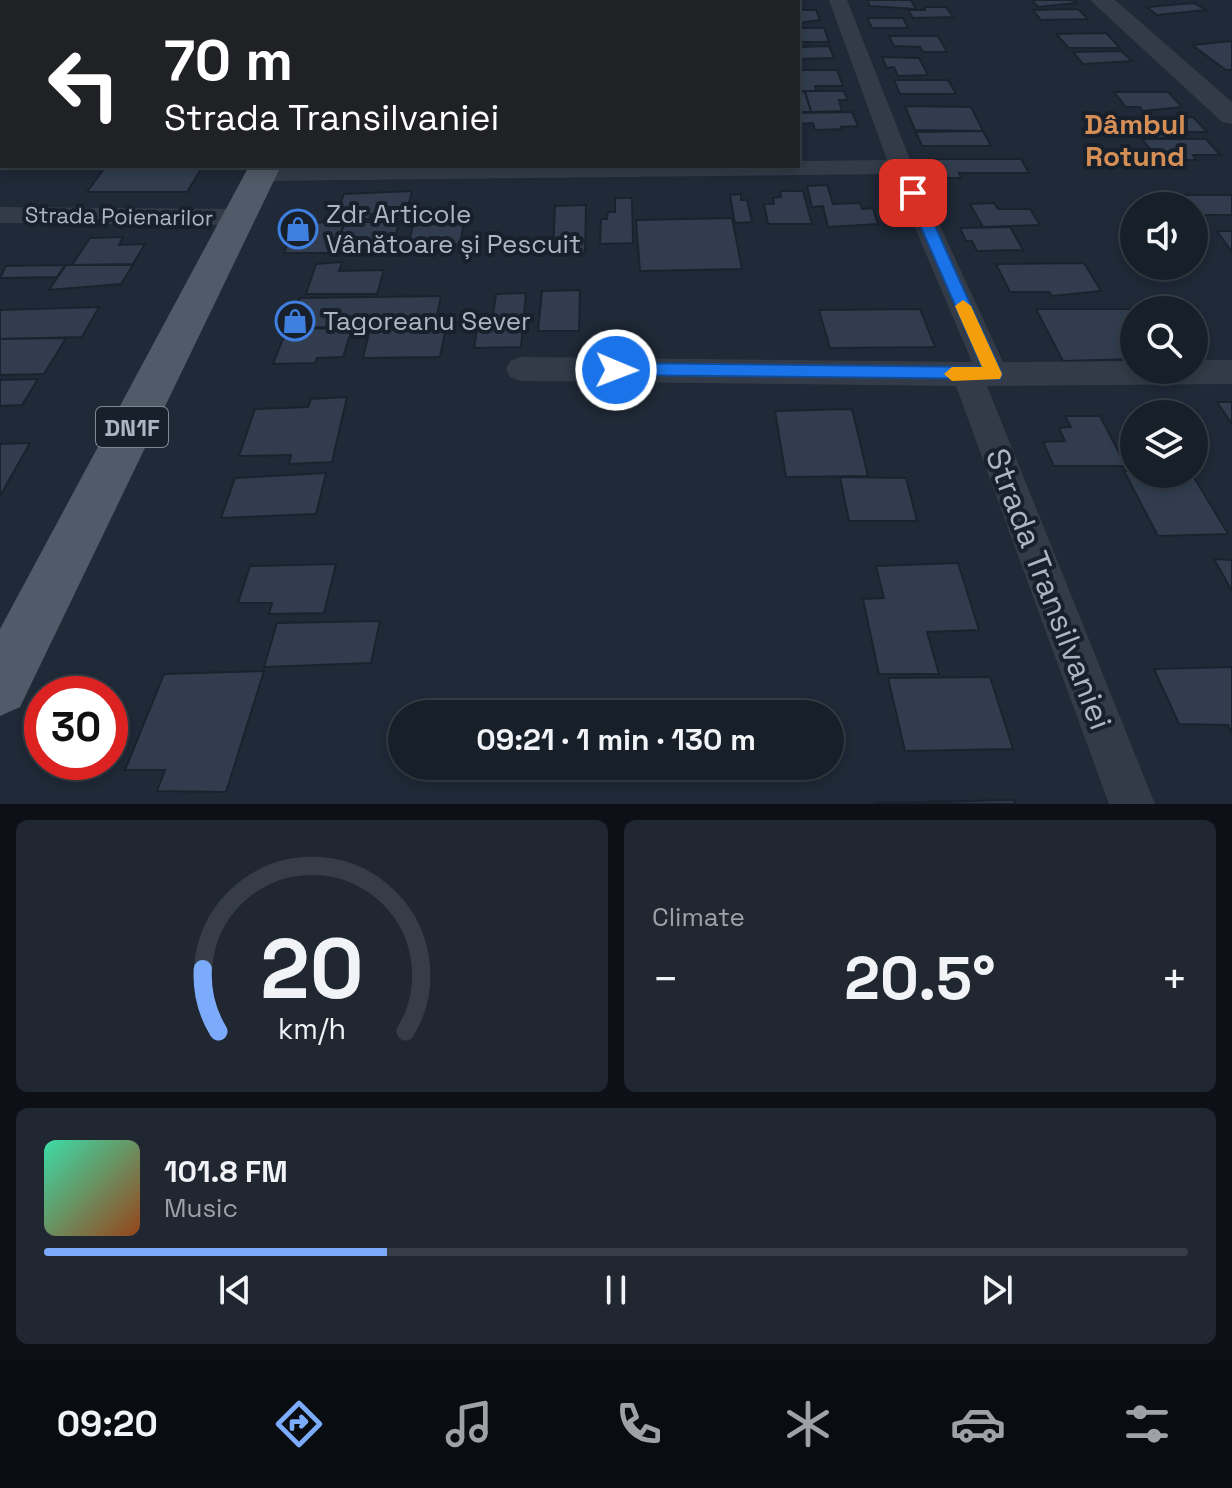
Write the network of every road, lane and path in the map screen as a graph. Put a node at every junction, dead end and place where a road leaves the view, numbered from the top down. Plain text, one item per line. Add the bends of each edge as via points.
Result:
1 (838, 0) edge
2 (1101, 0) edge
3 (1232, 116) edge
4 (800, 167) edge
5 (901, 167) junction
6 (688, 168) edge
7 (262, 170) edge
8 (0, 215) edge
9 (238, 217) junction
10 (521, 369) dead end
11 (1232, 372) edge
12 (980, 374) junction
13 (0, 687) edge
14 (1132, 804) edge

1 - 5 street, Strada Transilvaniei
2 - 3 street
4 - 5 street
5 - 12 street, Strada Transilvaniei
6 - 7 street
7 - 9 main road, DN1F
8 - 9 street, Strada Poienarilor
9 - 13 main road, DN1F
10 - 12 street
11 - 12 street
12 - 14 street, Strada Transilvaniei

